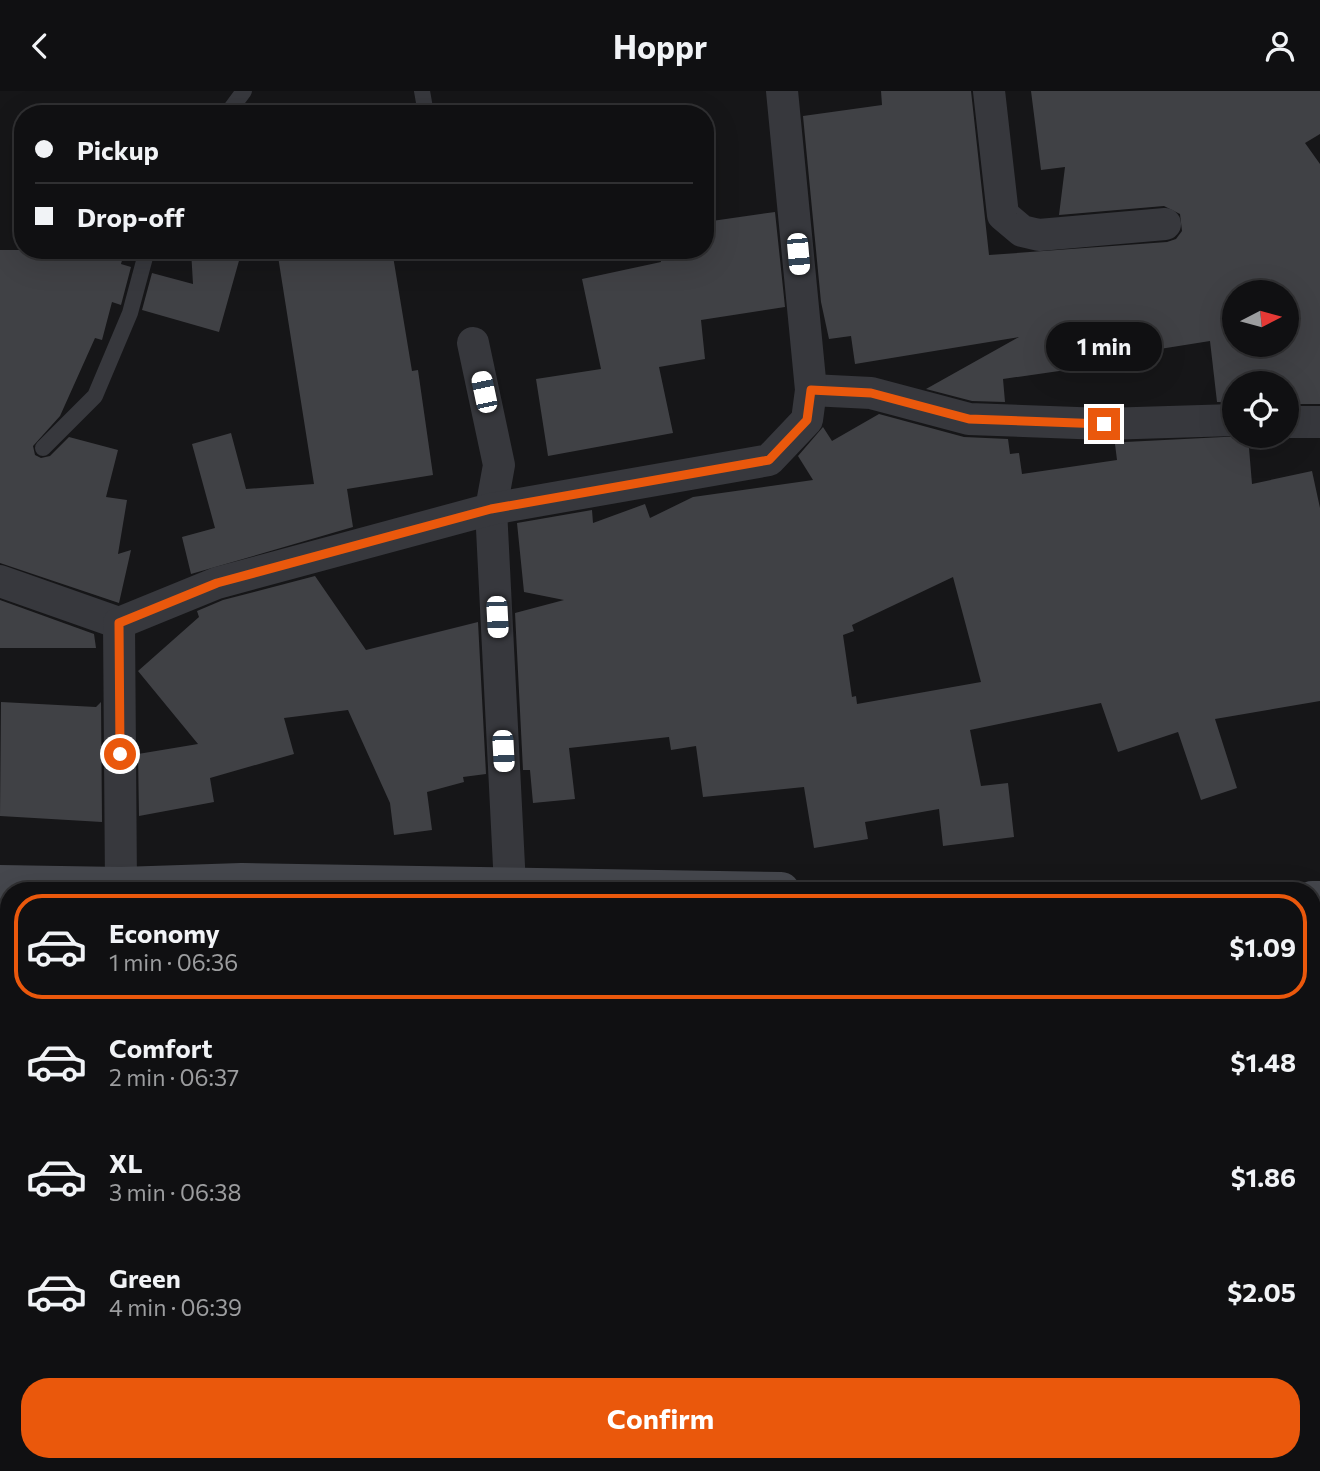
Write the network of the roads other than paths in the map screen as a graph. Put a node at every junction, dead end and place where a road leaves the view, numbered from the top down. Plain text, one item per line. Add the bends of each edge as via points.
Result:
1 (782, 91) edge
2 (989, 91) edge
3 (1165, 224) dead end
4 (144, 259) edge
5 (473, 343) dead end
6 (811, 390) junction
7 (1222, 420) edge
8 (1299, 422) edge
9 (1320, 422) edge
10 (43, 448) dead end
11 (491, 509) junction
12 (0, 580) edge
13 (119, 623) junction
14 (121, 882) edge
15 (510, 882) edge

1 - 6 street
2 - 3 street via 1003,215 1022,231 1039,235
4 - 10 lane via 130,313 95,396
5 - 11 street via 499,465
6 - 7 street via 871,393 969,419 1104,424
6 - 11 street via 807,420 769,460
8 - 9 street
11 - 13 street via 217,583
11 - 15 street
12 - 13 street
13 - 14 street

